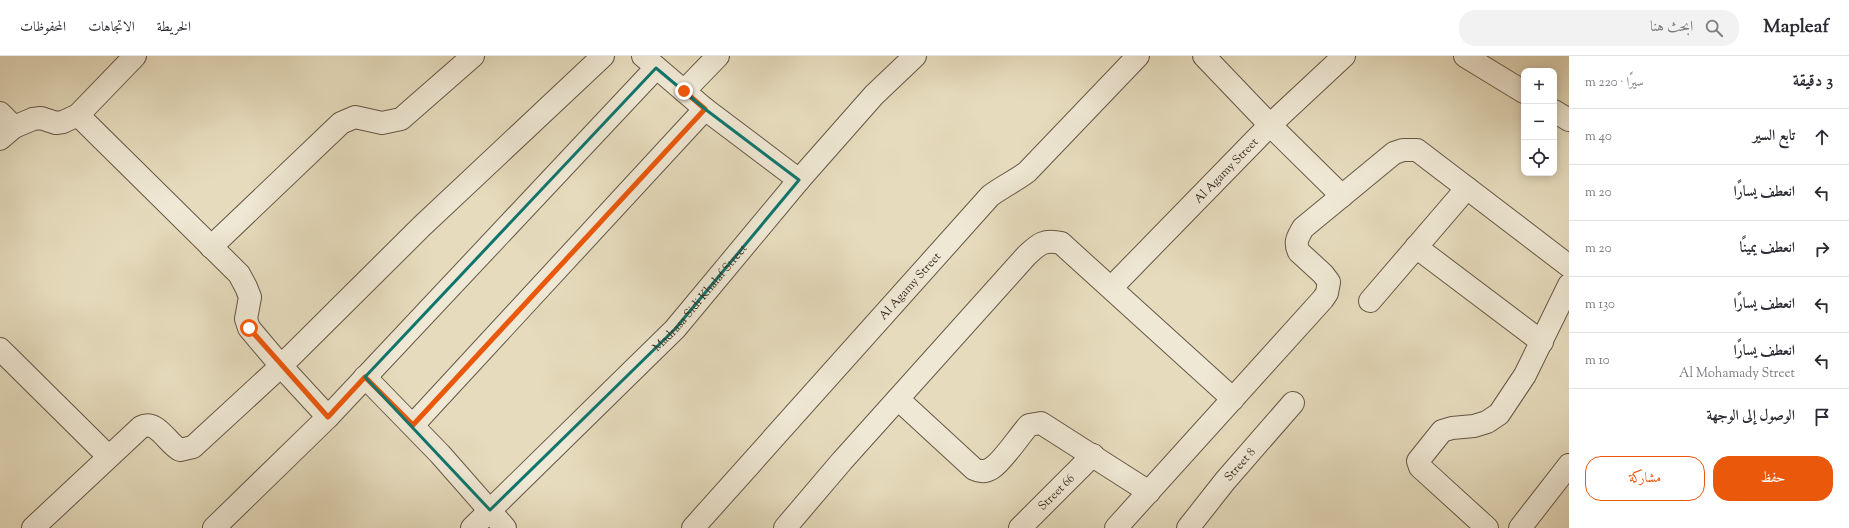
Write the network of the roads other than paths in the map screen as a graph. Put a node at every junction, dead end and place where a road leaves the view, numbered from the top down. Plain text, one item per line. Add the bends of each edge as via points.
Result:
1 (135, 56) edge
2 (473, 56) edge
3 (603, 56) edge
4 (718, 56) edge
5 (915, 56) edge
6 (1138, 56) edge
7 (1204, 56) edge
8 (1344, 56) edge
9 (1465, 56) edge
10 (650, 62) edge
11 (1521, 90) edge
12 (684, 91) junction
13 (705, 109) junction
14 (1557, 113) edge
15 (78, 115) junction
16 (1569, 120) edge
17 (1270, 125) junction
18 (5, 126) edge
19 (799, 180) junction
20 (1467, 188) junction
21 (1342, 196) junction
22 (211, 247) junction
23 (1416, 247) junction
24 (1569, 266) edge
25 (1569, 285) edge
26 (1112, 287) junction
27 (1370, 301) dead end
28 (1542, 342) junction
29 (0, 349) edge
30 (281, 366) junction
31 (365, 377) junction
32 (898, 399) junction
33 (1233, 399) junction
34 (1293, 403) dead end
35 (328, 417) junction
36 (413, 425) junction
37 (1093, 455) junction
38 (108, 456) junction
39 (1569, 465) edge
40 (1149, 492) junction
41 (490, 510) junction
42 (33, 528) edge
43 (214, 528) edge
44 (472, 528) edge
45 (505, 528) edge
46 (693, 528) edge
47 (785, 528) edge
48 (1020, 528) edge
49 (1116, 528) edge
50 (1188, 528) edge
51 (1487, 528) edge
52 (1520, 528) edge

1 - 15 street
2 - 22 street via 401,119 382,123 355,117 340,123
3 - 30 street via 422,226
4 - 12 street
5 - 19 street, Madrasa Sidi Khalaf Street via 874,95
6 - 46 street, Al Agamy Street via 1027,172 990,196
7 - 17 street
8 - 17 street, Al Agamy Street
9 - 11 street
10 - 12 street
10 - 31 street
12 - 13 street
13 - 19 street
13 - 36 street
14 - 16 street
15 - 18 street via 63,122 56,123 41,118
15 - 22 street
17 - 21 street
17 - 26 street, Al Agamy Street
19 - 41 street, Madrasa Sidi Khalaf Street via 675,329
20 - 21 street via 1417,150 1412,149 1394,153
20 - 23 street
20 - 24 street
21 - 33 street via 1303,228 1296,239 1300,252 1329,282 1327,293
22 - 30 street via 244,282 250,297 246,319 249,328
23 - 27 street
23 - 28 street
25 - 28 street
26 - 32 street via 1061,243 1044,242 1027,255
26 - 33 street
28 - 51 street via 1525,375 1498,414 1487,422 1474,426 1442,431 1420,457 1420,467
29 - 38 street
30 - 35 street
30 - 38 street via 193,447 180,450 156,428 147,425 134,432
31 - 35 street
31 - 36 street
32 - 37 street via 979,472 991,468 1033,423 1047,425
32 - 47 street
33 - 40 street
34 - 50 street, Street 8
35 - 43 street
36 - 41 street
37 - 40 street
37 - 48 street, Street 66
38 - 42 street
39 - 52 street
40 - 49 street
41 - 44 street, Madrasa Sidi Khalaf Street
41 - 45 street

